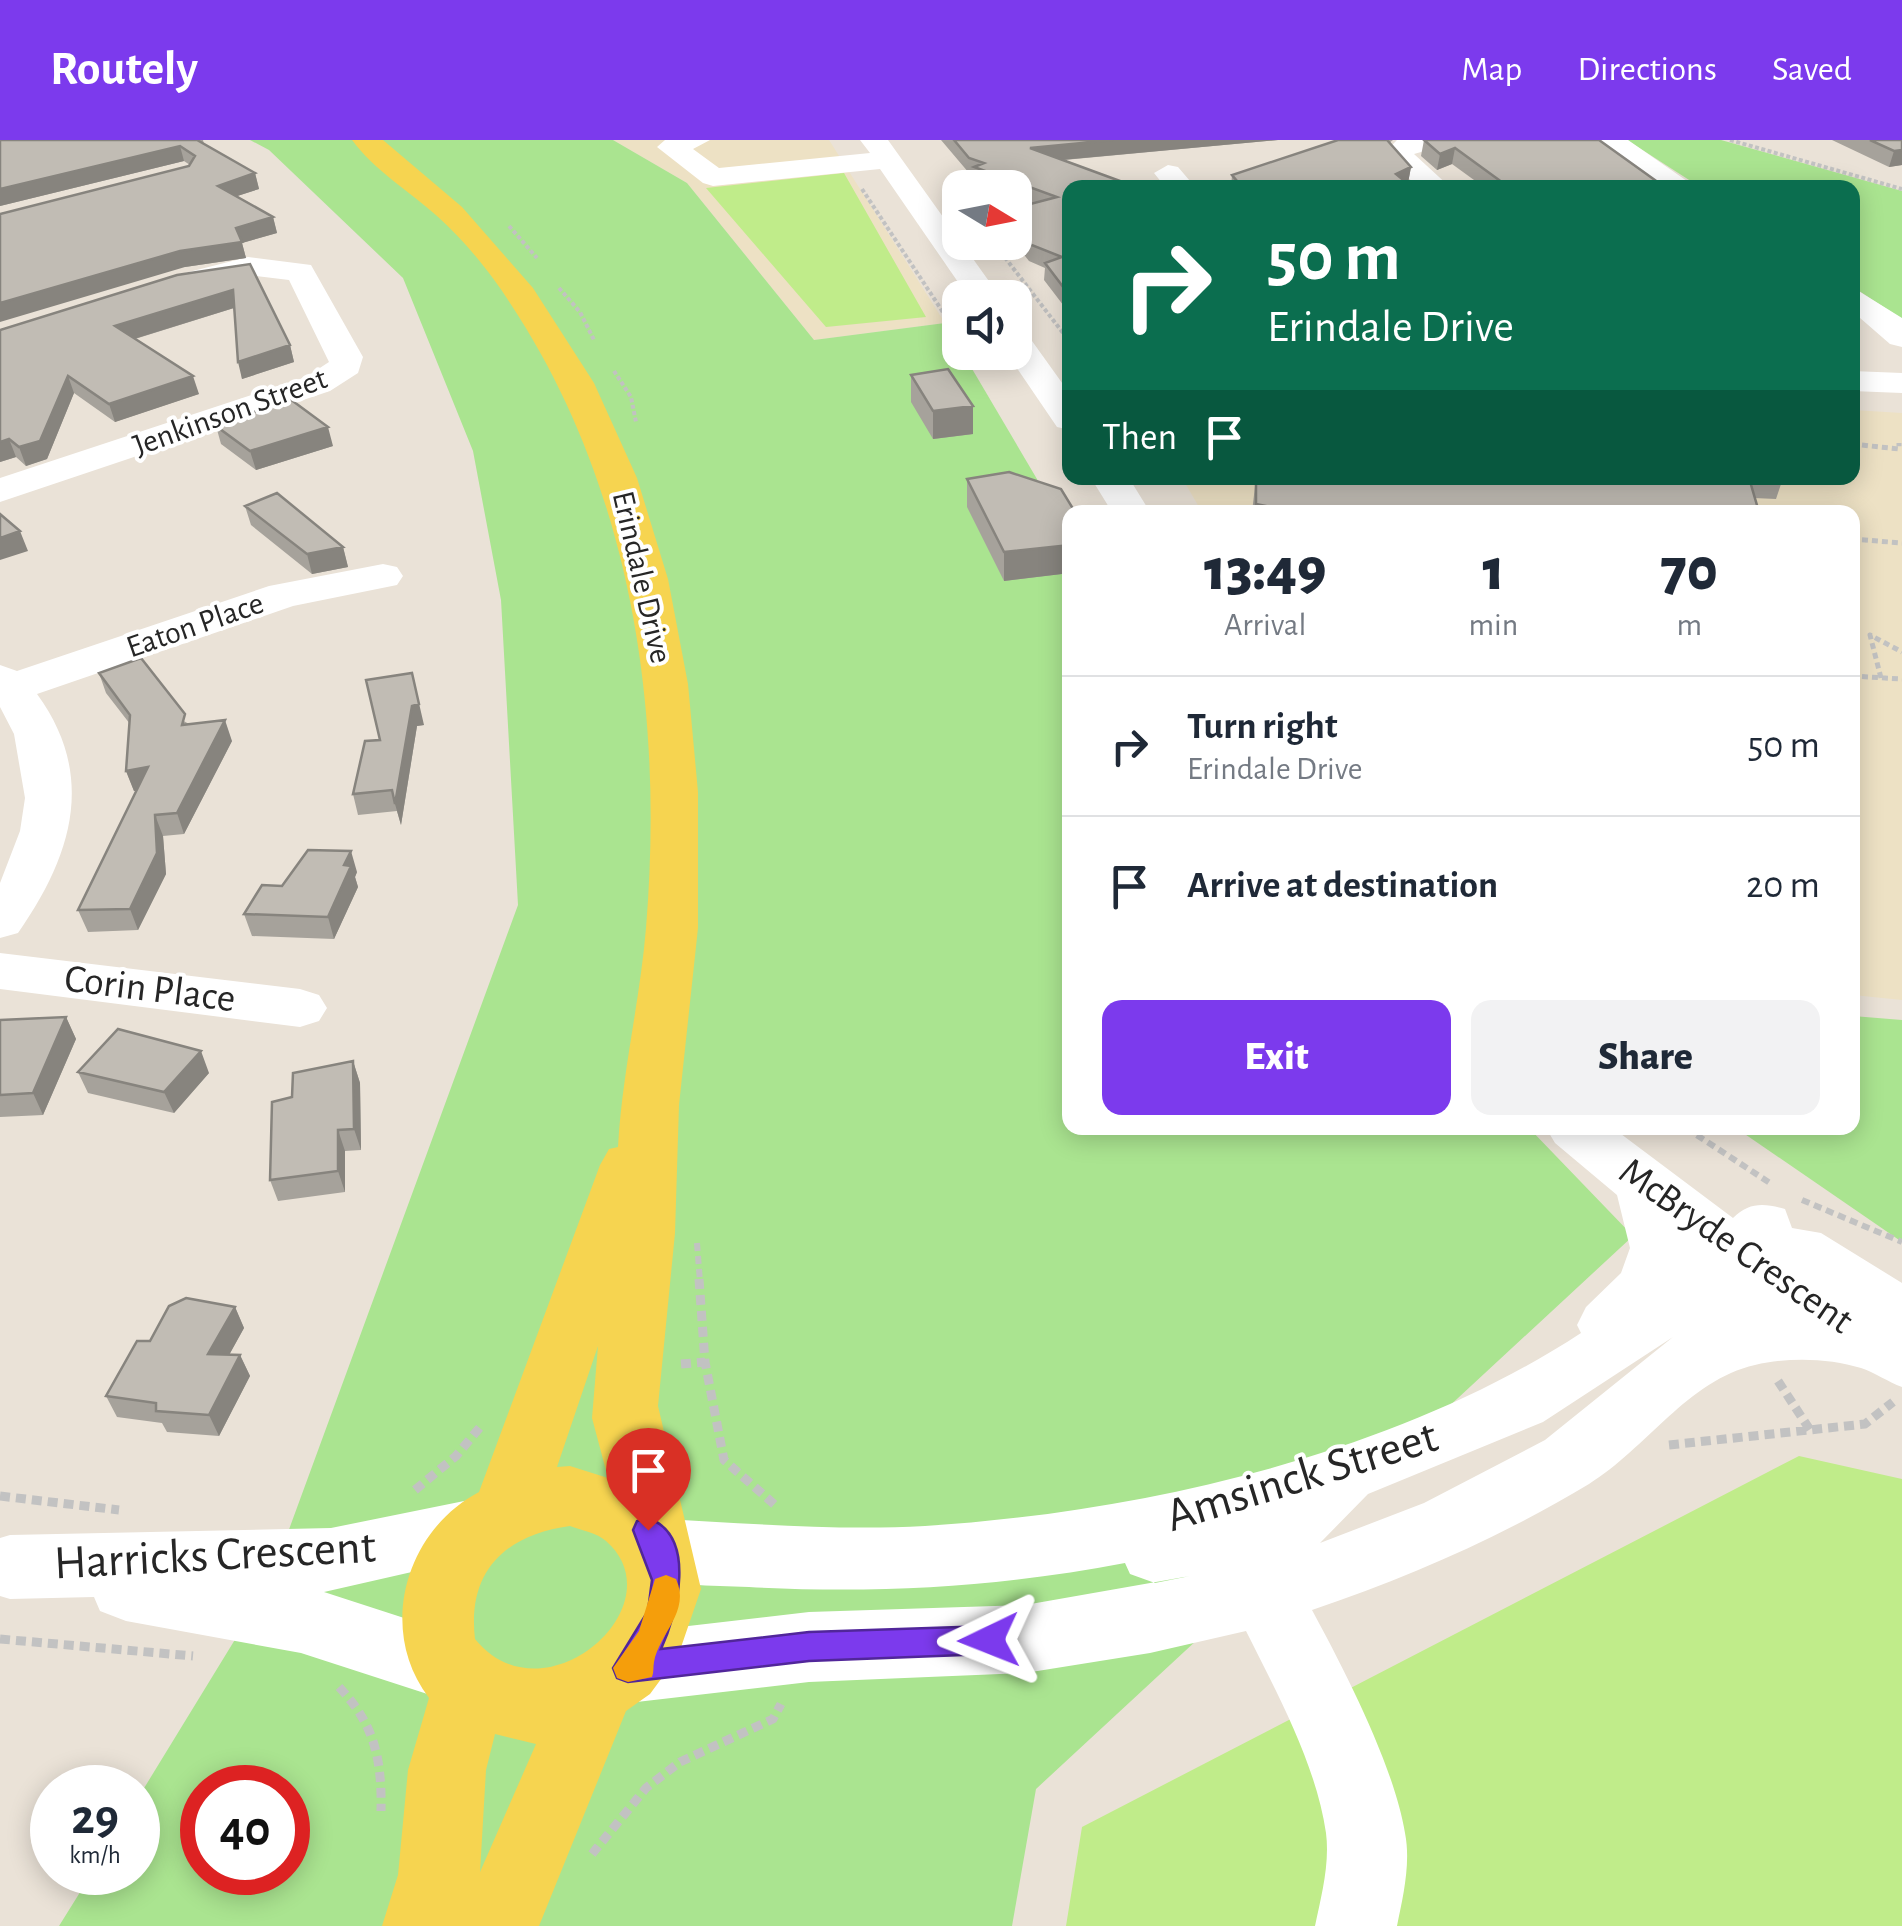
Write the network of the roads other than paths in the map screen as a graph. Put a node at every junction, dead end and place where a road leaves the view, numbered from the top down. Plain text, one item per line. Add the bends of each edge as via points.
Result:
1 (366, 140) edge
2 (696, 140) edge
3 (1432, 140) edge
4 (1609, 140) edge
5 (881, 150) edge
6 (820, 158) edge
7 (1428, 180) edge
8 (1671, 180) edge
9 (972, 280) edge
10 (152, 293) edge
11 (1860, 302) edge
12 (1902, 337) edge
13 (1032, 364) edge
14 (1860, 381) edge
15 (1902, 383) edge
16 (1062, 407) edge
17 (0, 491) edge
18 (383, 576) dead end
19 (5, 683) edge
20 (0, 920) edge
21 (0, 970) edge
22 (300, 1008) dead end
23 (650, 1105) junction
24 (1583, 1135) edge
25 (1632, 1135) edge
26 (1645, 1187) junction
27 (1768, 1252) junction
28 (1897, 1355) edge
29 (1593, 1359) junction
30 (1688, 1366) junction
31 (1353, 1470) junction
32 (493, 1520) junction
33 (654, 1541) junction
34 (1022, 1548) junction
35 (5, 1566) edge
36 (1266, 1593) junction
37 (459, 1677) junction
38 (613, 1679) junction
39 (423, 1926) edge
40 (498, 1926) edge
41 (1356, 1926) edge

1 - 23 main road, Erindale Drive via 452,210 536,309 592,406 631,508 662,650 674,820 667,998
2 - 6 street via 672,147 713,177
3 - 7 street via 1408,144 1397,154
4 - 8 street
5 - 6 street
5 - 9 street
10 - 17 street, Jenkinson Street via 248,266 291,268 300,272 346,366 318,384
11 - 12 street
13 - 16 street
14 - 15 street
18 - 19 street, Eaton Place via 284,595
19 - 20 street via 44,743 51,788 34,863
21 - 22 street, Corin Place
23 - 32 main road, Erindale Drive
23 - 33 main road, Erindale Drive via 625,1410
24 - 26 street, McBryde Crescent
25 - 27 street, McBryde Crescent
26 - 27 street, McBryde Crescent
26 - 29 street via 1661,1248 1648,1286 1612,1320
27 - 28 street, McBryde Crescent
27 - 29 street, Amsinck Street
27 - 30 street, Amsinck Street
28 - 30 street via 1830,1335 1787,1331 1740,1339
29 - 31 street, Amsinck Street via 1522,1402
30 - 36 street, Amsinck Street via 1569,1461 1450,1525
31 - 34 street, Amsinck Street via 1234,1508
31 - 36 street via 1290,1525 1273,1551
32 - 33 main road via 538,1500 570,1496 613,1506
32 - 35 street, Harricks Crescent via 331,1560
32 - 37 main road, Erindale Drive via 457,1553 434,1610 436,1640
33 - 34 street, Amsinck Street via 923,1558
33 - 38 main road, Erindale Drive via 666,1580 663,1611 650,1641
34 - 36 street via 1130,1556 1214,1544 1238,1555
35 - 37 street, Harricks Crescent via 301,1619
36 - 38 street, Amsinck Street via 1025,1638 809,1646
36 - 41 street via 1351,1772 1366,1835
37 - 38 main road via 497,1702 530,1707 564,1703
37 - 39 main road via 439,1876
38 - 40 main road, Erindale Drive

